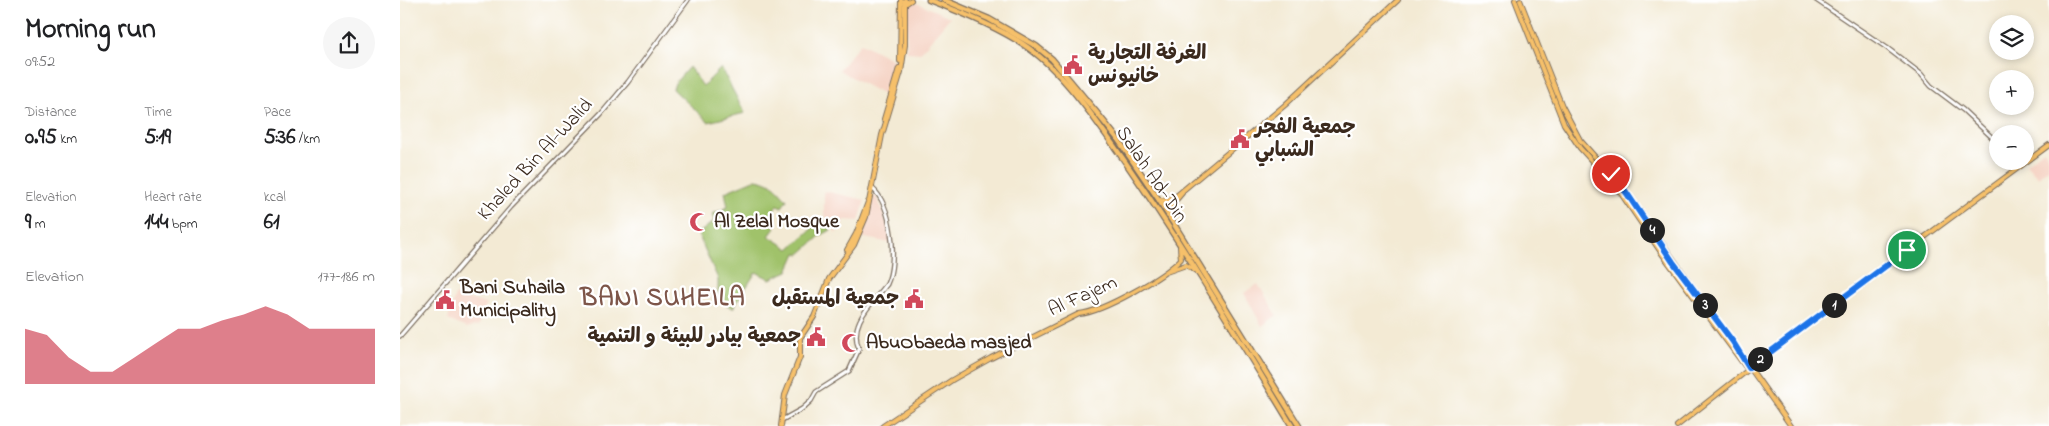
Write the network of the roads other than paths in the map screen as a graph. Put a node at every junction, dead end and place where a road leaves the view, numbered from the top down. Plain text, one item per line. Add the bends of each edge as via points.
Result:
1 (688, 0) edge
2 (901, 0) edge
3 (912, 0) edge
4 (929, 0) edge
5 (944, 0) edge
6 (1398, 0) edge
7 (1515, 0) edge
8 (1520, 0) edge
9 (1816, 0) edge
10 (905, 2) edge
11 (1989, 134) edge
12 (1117, 138) junction
13 (1111, 141) junction
14 (2049, 145) edge
15 (1128, 154) junction
16 (2034, 154) edge
17 (1123, 158) junction
18 (2011, 170) edge
19 (872, 188) junction
20 (1182, 191) junction
21 (1159, 200) junction
22 (1168, 216) junction
23 (1180, 246) junction
24 (1166, 272) junction
25 (1196, 272) junction
26 (400, 336) edge
27 (1256, 362) junction
28 (1749, 368) junction
29 (781, 423) edge
30 (883, 426) edge
31 (1292, 426) edge
32 (1299, 426) edge
33 (1677, 426) edge
34 (1790, 426) edge

1 - 26 street, Khaled Bin Al-Walid via 601,114 512,207
2 - 29 main road via 900,66 882,124 868,199 856,234 827,278 799,337 797,360 782,398
3 - 10 main road
4 - 13 highway, Salah Ad-Din via 1008,35 1035,52 1061,78
5 - 12 highway, Salah Ad-Din via 989,19 1036,46 1056,64
6 - 20 main road via 1285,105
7 - 28 main road via 1560,115 1572,136 1620,192 1667,261
8 - 28 main road via 1574,131 1626,192
9 - 11 street via 1921,74
10 - 19 main road via 901,72 885,123
12 - 13 highway
12 - 15 highway, Salah Ad-Din
13 - 17 highway, Salah Ad-Din
14 - 16 main road
15 - 17 highway
15 - 21 highway, Salah Ad-Din
17 - 23 highway, Salah Ad-Din
18 - 28 main road
19 - 29 main road via 861,231 829,279 814,317 800,338 800,357 785,395
19 - 29 street via 885,209 892,237 890,277 857,323 855,338 859,349 850,371 816,392 802,409
20 - 21 main road via 1168,201
20 - 22 main road
21 - 22 highway, Salah Ad-Din
22 - 27 highway, Salah Ad-Din
23 - 24 main road via 1181,259
23 - 25 highway, Salah Ad-Din
24 - 25 main road via 1186,265
24 - 30 main road, Al Fajem via 1103,307 1079,314 991,358
25 - 27 highway, Salah Ad-Din
27 - 31 highway, Salah Ad-Din
27 - 32 highway, Salah Ad-Din
28 - 33 main road
28 - 34 main road

